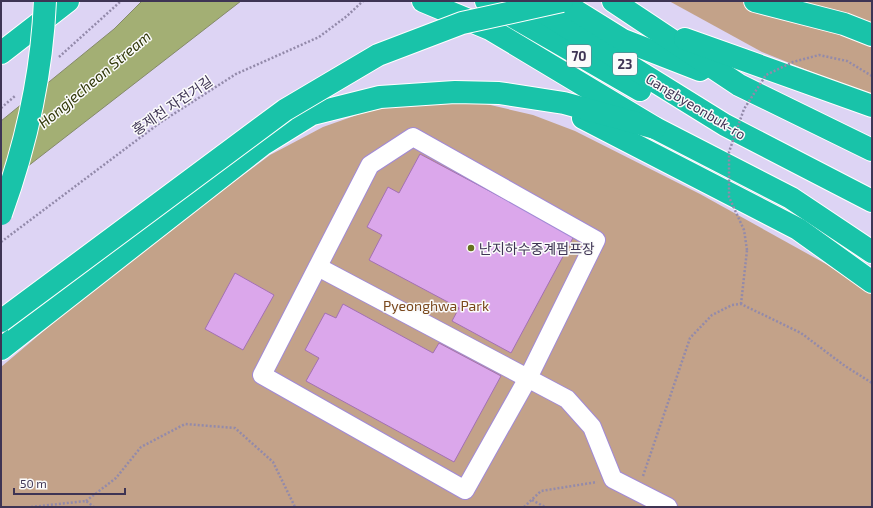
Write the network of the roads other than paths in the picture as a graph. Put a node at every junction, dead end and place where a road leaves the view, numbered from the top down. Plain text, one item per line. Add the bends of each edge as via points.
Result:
1 (45, 1) edge
2 (68, 1) edge
3 (81, 1) edge
4 (423, 1) edge
5 (486, 1) edge
6 (525, 1) edge
7 (561, 1) edge
8 (613, 1) edge
9 (755, 1) edge
10 (651, 26) junction
11 (872, 35) edge
12 (20, 38) junction
13 (1, 53) edge
14 (739, 85) junction
15 (499, 93) junction
16 (872, 106) edge
17 (655, 128) junction
18 (762, 144) junction
19 (872, 150) edge
20 (872, 202) edge
21 (1, 214) edge
22 (872, 252) edge
23 (318, 267) junction
24 (872, 282) edge
25 (1, 321) edge
26 (1, 349) edge
27 (528, 378) junction
28 (668, 507) edge

1 - 21 highway, bridge via 44,32 34,101 20,159
2 - 12 highway
3 - 12 highway
4 - 17 highway via 490,29
5 - 18 highway, 70 via 673,108
6 - 18 highway, Gangbyeonbuk-ro / 23 via 725,126
7 - 14 highway via 623,40
7 - 25 highway, bridge via 462,23 378,55 285,110
8 - 10 highway
9 - 11 highway via 844,24
10 - 14 highway
10 - 16 highway
12 - 13 highway
14 - 19 highway
15 - 17 highway via 564,103
15 - 24 highway via 565,110 594,123 798,229
15 - 26 highway via 455,92 380,97 312,114 262,145
17 - 22 highway via 791,198
18 - 20 highway, Gangbyeonbuk-ro / 23
23 - 27 lane
23 - 27 lane via 262,375 465,490
23 - 27 lane via 370,165 413,137 596,240
27 - 28 lane via 567,399 592,427 614,480

